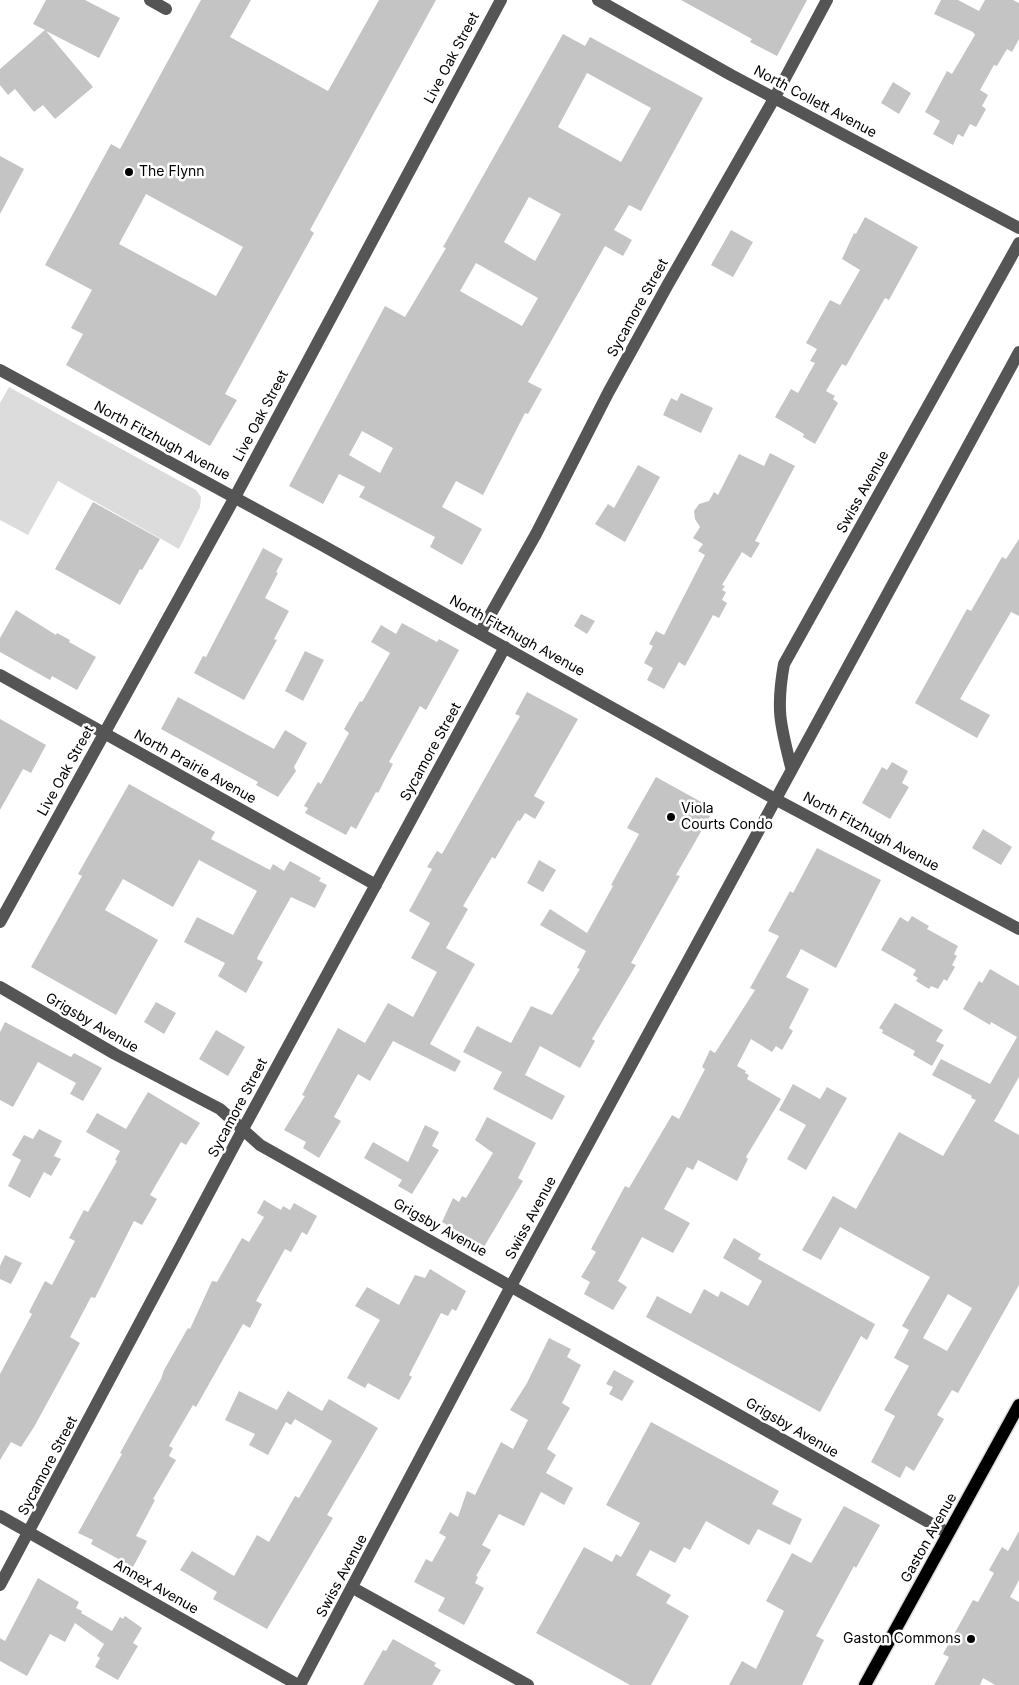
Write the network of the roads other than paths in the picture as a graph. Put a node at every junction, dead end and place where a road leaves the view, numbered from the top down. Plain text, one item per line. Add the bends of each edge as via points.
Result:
1 (150, 0) edge
2 (501, 0) edge
3 (827, 0) edge
4 (604, 2) edge
5 (166, 9) dead end
6 (775, 97) junction
7 (1019, 228) edge
8 (1019, 242) edge
9 (1019, 352) edge
10 (0, 370) edge
11 (234, 497) junction
12 (480, 633) junction
13 (505, 647) junction
14 (0, 675) edge
15 (103, 734) junction
16 (791, 767) junction
17 (775, 798) junction
18 (376, 885) junction
19 (0, 922) edge
20 (1019, 929) edge
21 (0, 987) edge
22 (243, 1129) junction
23 (511, 1286) junction
24 (1019, 1405) edge
25 (0, 1516) edge
26 (30, 1532) junction
27 (948, 1533) junction
28 (0, 1585) edge
29 (353, 1588) junction
30 (299, 1685) edge
31 (528, 1685) edge
32 (865, 1685) edge

1 - 5 street
2 - 11 street, Live Oak Street
3 - 6 street, Sycamore Street
4 - 6 street, North Collett Avenue
6 - 7 street, North Collett Avenue
6 - 12 street, Sycamore Street via 667,286
8 - 16 street, Swiss Avenue via 784,664 779,721
9 - 16 street, Swiss Avenue
10 - 11 street, North Fitzhugh Avenue
11 - 12 street, North Fitzhugh Avenue
11 - 15 street, Live Oak Street
12 - 13 street, North Fitzhugh Avenue
13 - 17 street, North Fitzhugh Avenue
13 - 18 street, Sycamore Street
14 - 15 street, North Prairie Avenue
15 - 18 street, North Prairie Avenue
15 - 19 street, Live Oak Street
16 - 17 street, Swiss Avenue
17 - 20 street, North Fitzhugh Avenue
17 - 23 street, Swiss Avenue
18 - 22 street, Sycamore Street
21 - 22 street, Grigsby Avenue via 114,1054 220,1109
22 - 23 street, Grigsby Avenue via 260,1145
22 - 26 street, Sycamore Street
23 - 27 street, Grigsby Avenue
23 - 29 street, Swiss Avenue
24 - 27 main road, Gaston Avenue
25 - 26 street, Annex Avenue
26 - 28 street, Sycamore Street
26 - 30 street, Annex Avenue
27 - 32 main road, Gaston Avenue
29 - 30 street, Swiss Avenue
29 - 31 street

